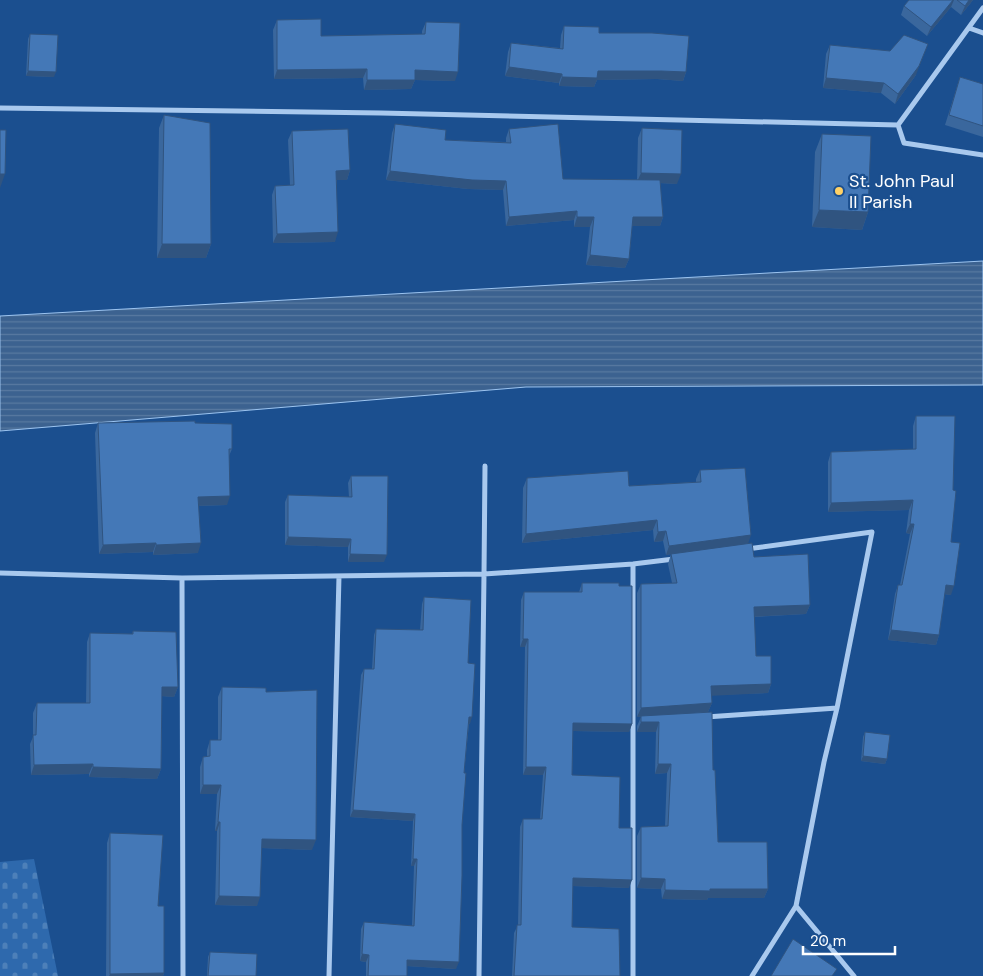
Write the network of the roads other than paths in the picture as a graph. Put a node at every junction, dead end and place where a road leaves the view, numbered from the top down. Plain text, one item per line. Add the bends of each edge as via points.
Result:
1 (983, 8) edge
2 (968, 28) junction
3 (983, 33) edge
4 (0, 108) edge
5 (898, 125) junction
6 (983, 155) edge
7 (485, 466) dead end
8 (738, 550) edge
9 (680, 558) edge
10 (633, 564) junction
11 (0, 574) edge
12 (484, 574) junction
13 (339, 576) junction
14 (182, 578) junction
15 (838, 708) junction
16 (701, 717) edge
17 (642, 721) edge
18 (633, 722) junction
19 (796, 906) junction
20 (183, 976) edge
21 (329, 976) edge
22 (479, 976) edge
23 (633, 976) edge
24 (752, 976) edge
25 (854, 976) edge

1 - 2 street
2 - 3 street
2 - 5 street
4 - 5 street
5 - 6 street via 904,143
7 - 12 street
8 - 15 street via 872,532
9 - 10 street
10 - 12 street
10 - 18 street
11 - 14 street
12 - 13 street
12 - 22 street
13 - 14 street
13 - 21 street
14 - 20 street
15 - 16 street
15 - 19 street
17 - 18 street
18 - 23 street
19 - 24 street
19 - 25 street

